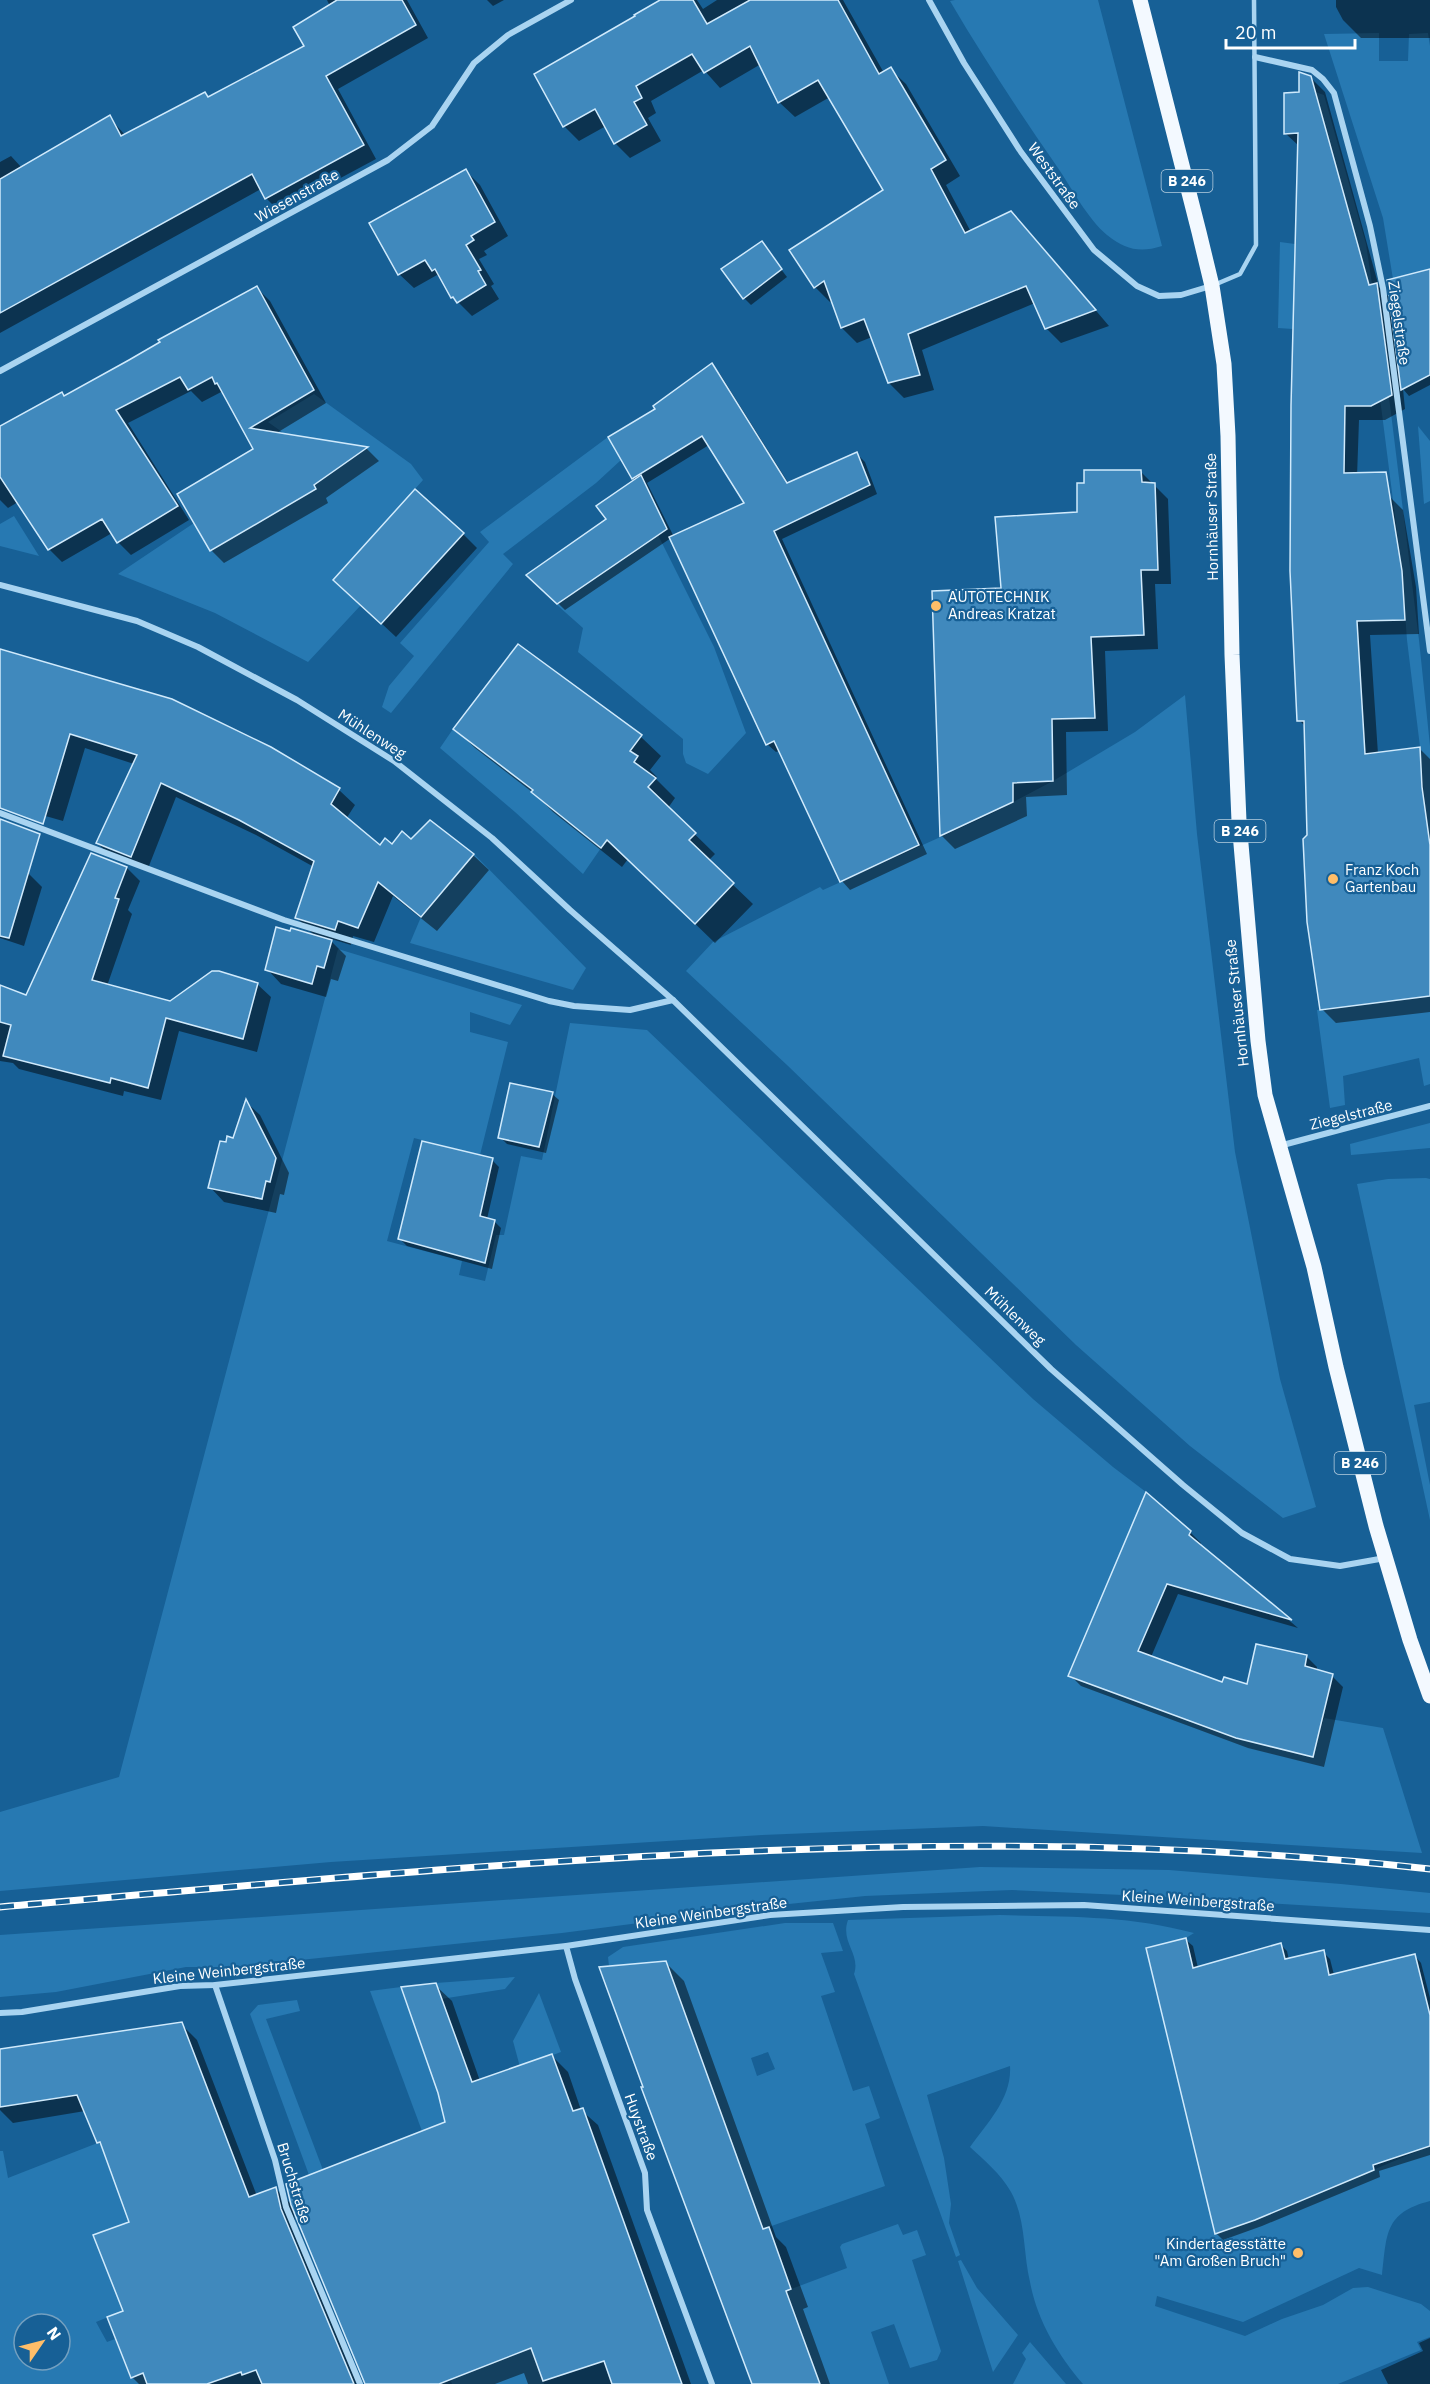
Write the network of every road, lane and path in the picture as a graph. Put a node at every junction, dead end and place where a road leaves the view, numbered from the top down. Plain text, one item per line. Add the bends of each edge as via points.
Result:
1 (571, 0) edge
2 (929, 0) edge
3 (1140, 0) edge
4 (1254, 0) edge
5 (1255, 57) junction
6 (1212, 286) junction
7 (0, 371) edge
8 (0, 585) edge
9 (1430, 651) edge
10 (0, 813) edge
11 (673, 1000) junction
12 (1430, 1106) edge
13 (1279, 1147) junction
14 (1385, 1558) junction
15 (1430, 1696) edge
16 (1430, 1930) edge
17 (566, 1946) junction
18 (216, 1985) junction
19 (0, 2013) edge
20 (360, 2384) edge
21 (712, 2384) edge

1 - 7 street, Wiesenstraße via 508,35 474,63 432,126 388,160
2 - 6 street, Weststraße via 1021,152 1094,250 1137,286 1159,296 1181,295
3 - 6 main road, Hornhäuser Straße / B 246
4 - 5 lane
5 - 6 lane via 1256,245 1240,274
5 - 9 street, Ziegelstraße via 1312,70 1334,93 1371,226 1383,288
6 - 13 main road, Hornhäuser Straße / B 246 via 1228,424 1239,821 1258,1041 1265,1095
8 - 11 street, Mühlenweg via 137,621 198,647 297,700 394,761 492,838
10 - 11 street via 284,920 549,1001 630,1010
11 - 14 street, Mühlenweg via 1052,1369 1242,1533 1290,1559 1340,1566
12 - 13 street, Ziegelstraße
13 - 14 main road, Hornhäuser Straße / B 246 via 1299,1208
14 - 15 main road, Hornhäuser Straße / B 246
16 - 17 street, Kleine Weinbergstraße via 1084,1905 903,1907 770,1915
17 - 18 street, Kleine Weinbergstraße
17 - 21 street, Huystraße via 645,2173 647,2210
18 - 19 street, Kleine Weinbergstraße via 180,1986 22,2013
18 - 20 street, Bruchstraße via 275,2160 286,2207

